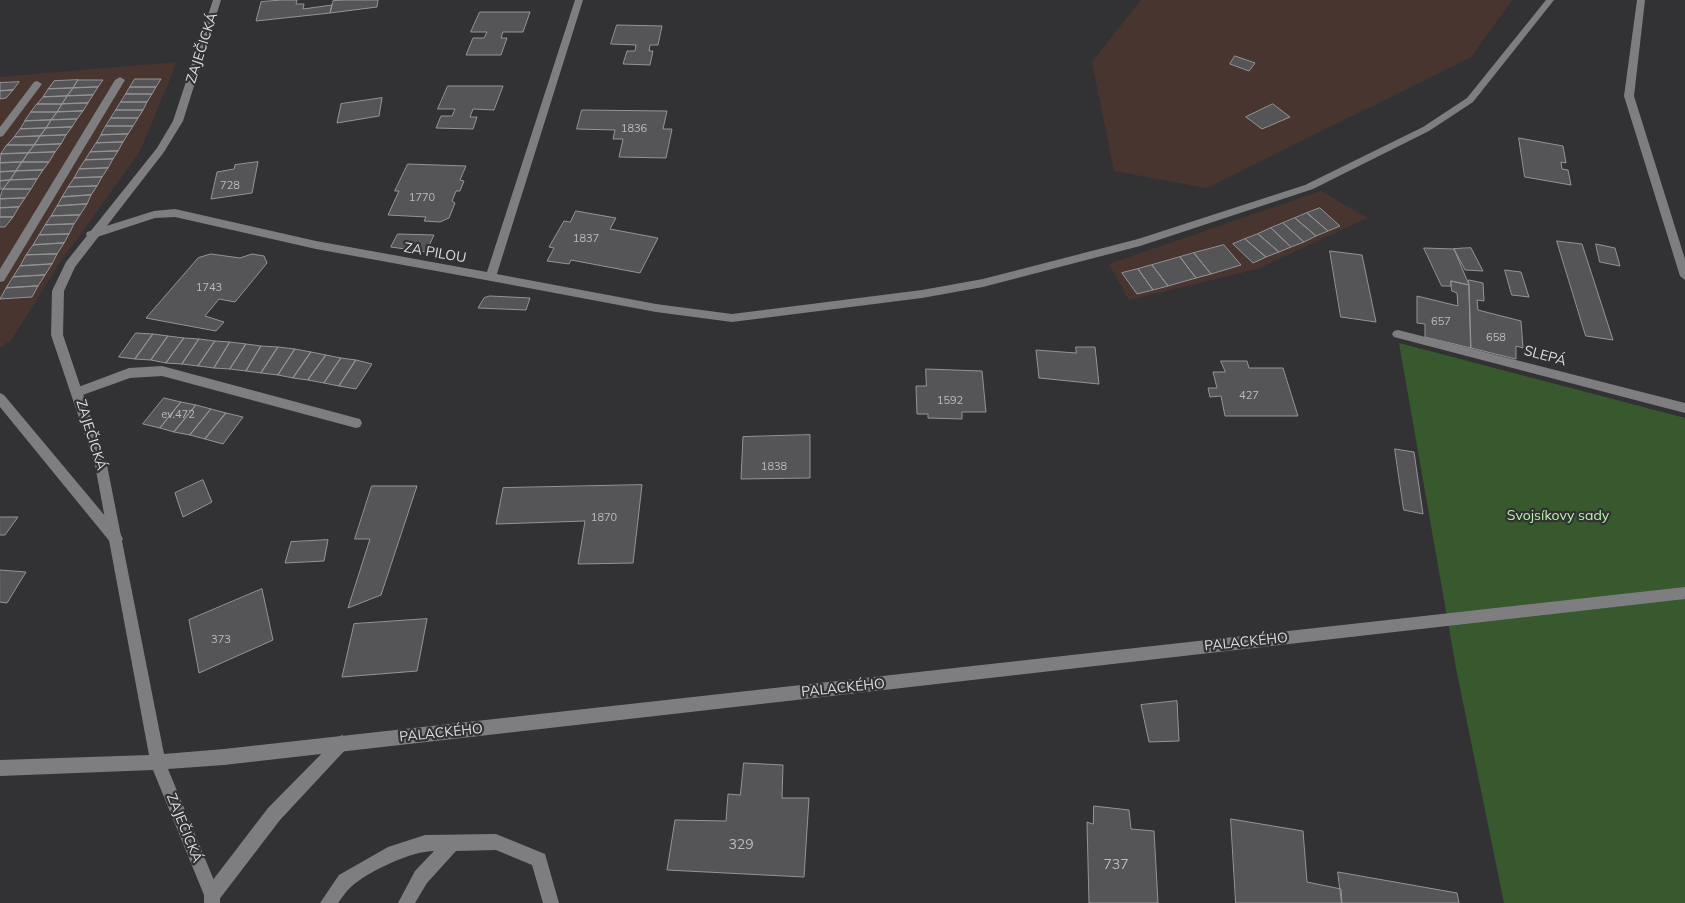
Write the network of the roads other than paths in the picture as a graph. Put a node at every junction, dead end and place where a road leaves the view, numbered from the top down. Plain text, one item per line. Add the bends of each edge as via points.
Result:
1 (217, 0) edge
2 (579, 0) edge
3 (1550, 0) edge
4 (1641, 0) edge
5 (120, 80) dead end
6 (37, 84) dead end
7 (0, 134) edge
8 (91, 235) junction
9 (1685, 276) edge
10 (490, 277) junction
11 (0, 278) edge
12 (1398, 334) dead end
13 (77, 392) junction
14 (0, 398) edge
15 (1685, 408) edge
16 (356, 423) dead end
17 (116, 539) junction
18 (1685, 593) edge
19 (342, 743) junction
20 (158, 762) junction
21 (0, 768) edge
22 (453, 842) junction
23 (212, 899) edge
24 (328, 903) edge
25 (406, 903) edge
26 (552, 903) edge

1 - 8 street, ZAJEČICKÁ via 178,121 161,150
2 - 10 street
3 - 10 street, ZA PILOU via 1470,100 1426,129 1309,187 1140,242 993,280 922,294 732,318 656,308
4 - 9 street via 1629,96
5 - 11 street
6 - 7 street
8 - 10 street, ZA PILOU via 175,213 316,245
8 - 13 street, ZAJEČICKÁ via 70,265 58,291 58,335
12 - 15 street, SLEPÁ
13 - 16 street via 129,373 162,371
13 - 17 street, ZAJEČICKÁ via 100,465
14 - 17 street
17 - 20 street, ZAJEČICKÁ
18 - 19 street, PALACKÉHO
19 - 20 street, PALACKÉHO
19 - 23 street via 274,814
20 - 21 street, PALACKÉHO
20 - 23 street, ZAJEČICKÁ
22 - 24 street via 425,843 388,856 345,881
22 - 25 street via 421,877
22 - 26 street via 496,842 539,860

